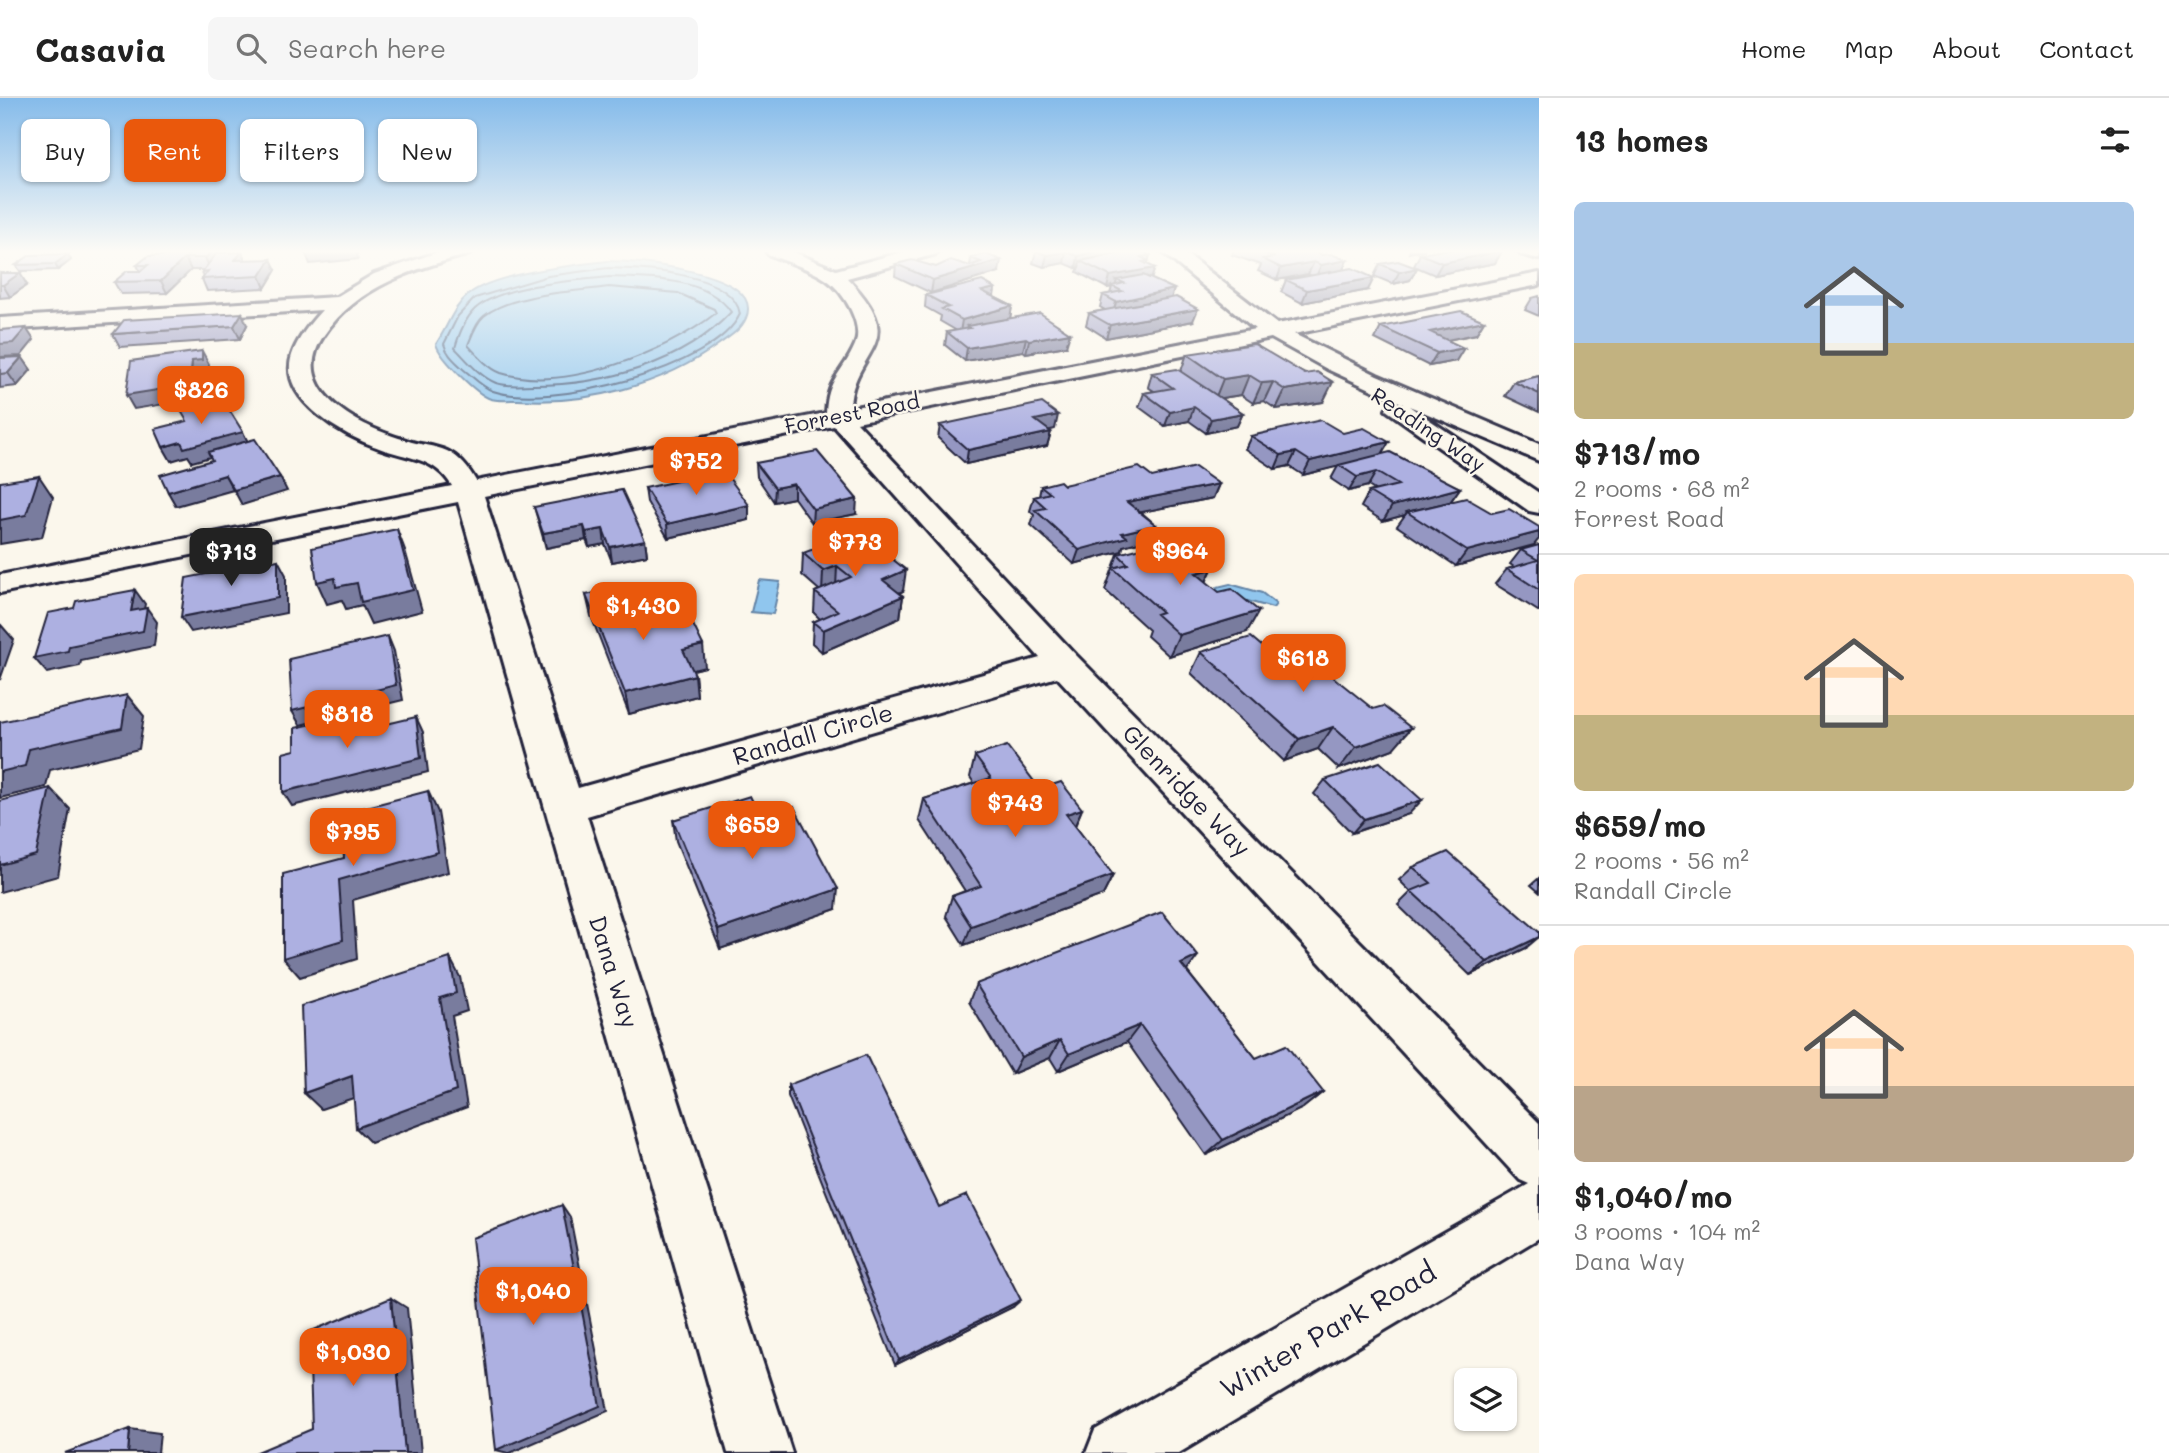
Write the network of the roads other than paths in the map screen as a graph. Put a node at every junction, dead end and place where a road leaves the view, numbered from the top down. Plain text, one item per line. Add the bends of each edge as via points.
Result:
1 (175, 313) edge
2 (332, 313) edge
3 (862, 313) edge
4 (1248, 313) edge
5 (1368, 313) edge
6 (0, 324) edge
7 (1274, 332) junction
8 (1318, 355) junction
9 (838, 416) junction
10 (1539, 453) edge
11 (468, 490) junction
12 (1539, 505) edge
13 (0, 584) edge
14 (1064, 663) junction
15 (563, 808) junction
16 (1539, 1161) edge
17 (1539, 1207) edge
18 (760, 1453) edge
19 (1118, 1453) edge

1 - 6 street
2 - 11 street via 316,331 302,359 304,382 325,410 398,447 439,457 457,470
3 - 9 street via 867,343 839,390
4 - 7 street, Reading Way
5 - 7 street, Forrest Road
7 - 8 street, Reading Way
7 - 9 street, Forrest Road
8 - 10 street, Reading Way
8 - 12 street, Reading Way
9 - 11 street, Forrest Road
9 - 14 street, Glenridge Way
11 - 13 street, Forrest Road
11 - 15 street, Dana Way
14 - 15 street, Randall Circle
14 - 16 street, Glenridge Way
15 - 18 street, Dana Way
17 - 19 street, Winter Park Road

